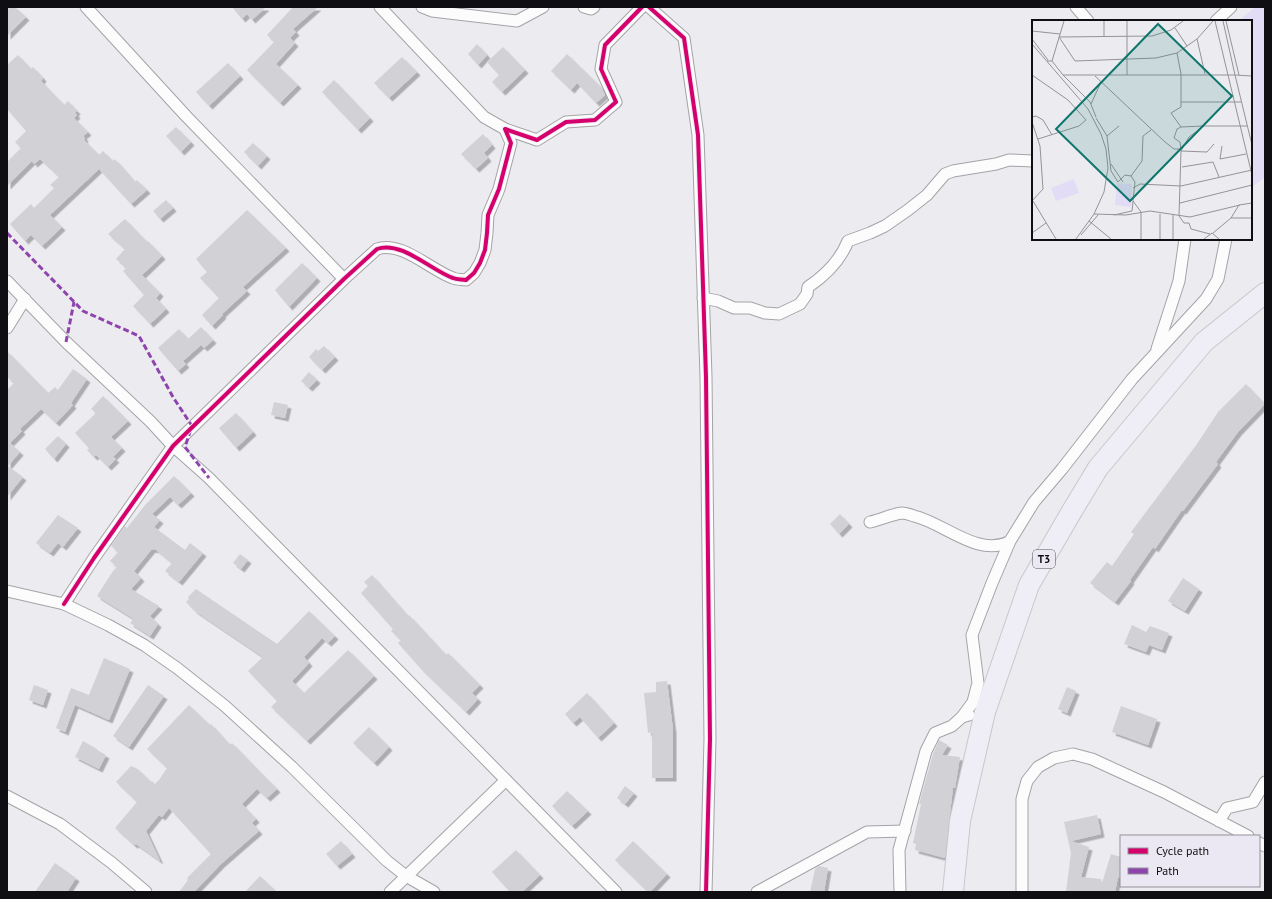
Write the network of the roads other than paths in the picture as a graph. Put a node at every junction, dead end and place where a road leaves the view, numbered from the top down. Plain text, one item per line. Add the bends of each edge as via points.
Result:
1 (86, 7) edge
2 (380, 7) edge
3 (422, 7) edge
4 (542, 7) edge
5 (584, 7) edge
6 (594, 7) edge
7 (642, 7) edge
8 (649, 7) edge
9 (1076, 7) edge
10 (1232, 7) edge
11 (1087, 20) edge
12 (1217, 20) edge
13 (505, 129) junction
14 (1032, 161) edge
15 (1185, 240) edge
16 (1226, 240) edge
17 (344, 279) junction
18 (7, 281) edge
19 (1265, 293) edge
20 (704, 298) junction
21 (25, 299) junction
22 (7, 328) edge
23 (1156, 351) junction
24 (173, 446) junction
25 (870, 522) dead end
26 (1009, 542) junction
27 (7, 591) edge
28 (64, 604) junction
29 (985, 712) junction
30 (962, 717) junction
31 (506, 780) junction
32 (1265, 782) edge
33 (7, 796) edge
34 (1219, 821) junction
35 (905, 831) junction
36 (1246, 835) edge
37 (406, 876) junction
38 (146, 892) edge
39 (390, 892) edge
40 (434, 892) edge
41 (616, 892) edge
42 (706, 892) edge
43 (757, 892) edge
44 (900, 892) edge
45 (953, 892) edge
46 (1022, 892) edge

1 - 17 street via 186,116
2 - 13 street via 484,117
3 - 4 street via 432,11 517,21
5 - 6 street
7 - 13 street via 605,44 601,69 616,102 595,120 566,122 537,140
8 - 20 street via 684,38 698,135
9 - 11 street
10 - 12 street
13 - 17 street via 511,143 499,189 488,214 484,250 474,273 466,280 454,279 412,255 384,246 377,249
14 - 20 street via 1009,160 945,174 927,195 885,226 848,241 828,272 808,287 807,294 800,304 779,314 750,308 734,308 718,300
15 - 23 street via 1179,281
16 - 23 street via 1218,279 1206,299
17 - 24 street
18 - 21 street
19 - 29 highway, T3 via 1204,342 1098,468 1029,585
20 - 42 street via 710,739
21 - 22 street
21 - 24 street
23 - 26 street via 1034,502
24 - 28 street
24 - 31 street via 209,478
25 - 26 street via 903,513 934,522 964,539 978,543 993,546
26 - 30 street via 972,635 978,683 973,702
27 - 28 street
28 - 37 street via 144,645 213,696
29 - 30 street
29 - 45 highway, T3 via 960,821
30 - 35 street via 952,726 935,733 926,751
31 - 37 street
31 - 41 street
32 - 34 street via 1253,802 1227,808
33 - 38 street via 60,824
34 - 36 street
34 - 46 street via 1092,759 1073,754 1054,758 1038,767 1027,781 1022,799
35 - 43 street via 867,832
35 - 44 street via 899,850
37 - 39 street
37 - 40 street

